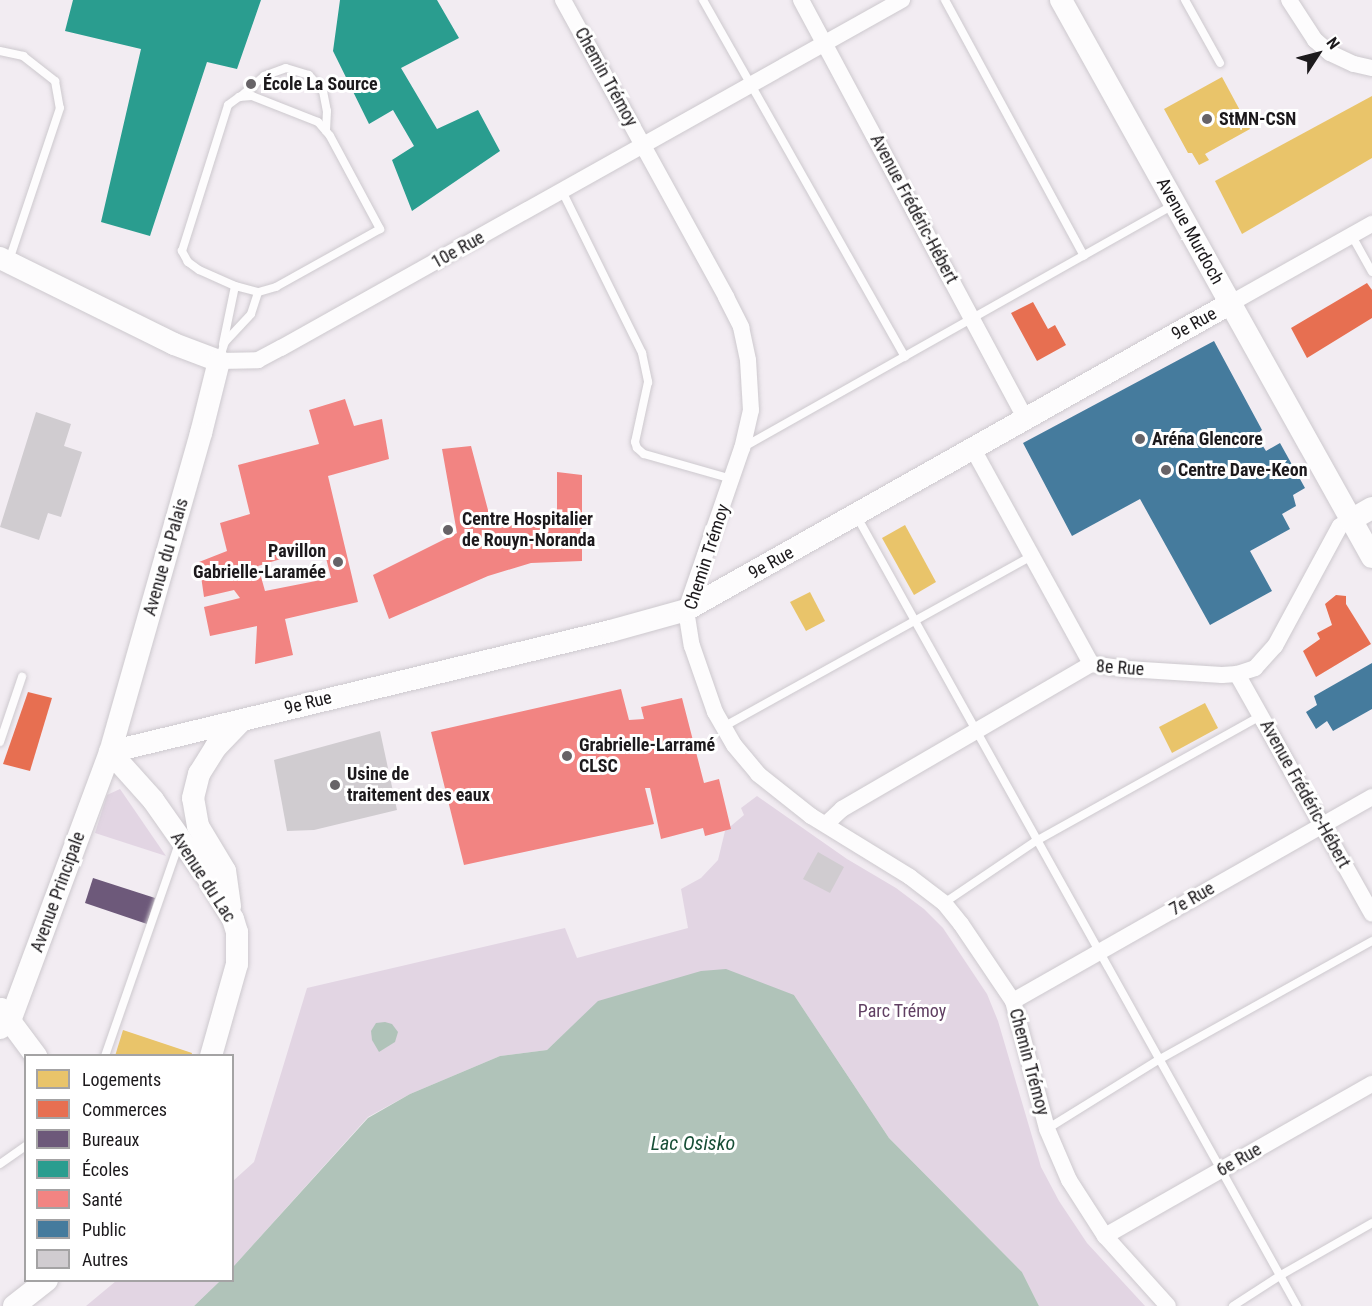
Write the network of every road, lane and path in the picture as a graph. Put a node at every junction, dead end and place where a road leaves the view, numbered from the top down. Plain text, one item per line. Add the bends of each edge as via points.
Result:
1 (563, 0) edge
2 (703, 0) edge
3 (801, 0) edge
4 (902, 0) edge
5 (945, 0) edge
6 (1061, 0) edge
7 (1185, 0) edge
8 (1289, 0) edge
9 (824, 44) junction
10 (0, 51) edge
11 (1220, 63) dead end
12 (1372, 68) edge
13 (752, 84) junction
14 (239, 98) junction
15 (326, 131) junction
16 (643, 146) junction
17 (562, 191) junction
18 (1175, 204) junction
19 (1372, 224) edge
20 (1352, 236) junction
21 (1084, 256) junction
22 (4, 260) edge
23 (1372, 272) edge
24 (235, 286) junction
25 (258, 292) junction
26 (1231, 303) junction
27 (972, 318) junction
28 (905, 357) junction
29 (219, 361) junction
30 (1026, 419) junction
31 (742, 448) junction
32 (973, 448) junction
33 (732, 479) junction
34 (1372, 508) edge
35 (855, 515) junction
36 (1352, 520) junction
37 (1032, 556) junction
38 (1372, 556) edge
39 (686, 610) junction
40 (913, 620) junction
41 (1091, 664) junction
42 (1237, 674) junction
43 (22, 677) dead end
44 (1261, 716) junction
45 (242, 720) junction
46 (723, 727) junction
47 (975, 732) junction
48 (0, 742) edge
49 (110, 752) junction
50 (1372, 797) edge
51 (826, 824) junction
52 (1322, 825) junction
53 (180, 840) junction
54 (1036, 841) junction
55 (944, 903) junction
56 (1372, 914) edge
57 (233, 919) junction
58 (1372, 941) edge
59 (1098, 952) junction
60 (1013, 1001) junction
61 (3, 1019) edge
62 (34, 1054) edge
63 (106, 1054) edge
64 (212, 1054) edge
65 (1160, 1059) junction
66 (1372, 1084) edge
67 (1047, 1129) junction
68 (24, 1147) edge
69 (0, 1164) edge
70 (1223, 1169) junction
71 (1372, 1223) edge
72 (1106, 1236) junction
73 (1281, 1275) junction
74 (32, 1282) edge
75 (46, 1282) edge
76 (15, 1305) edge
77 (1168, 1306) edge
78 (1233, 1306) edge
79 (1297, 1306) edge

1 - 16 street, Chemin Trémoy
2 - 13 lane
3 - 9 street, Avenue Frédéric-Hébert
4 - 9 street, 10e Rue
5 - 21 lane
6 - 18 street, Avenue Murdoch
7 - 11 lane
8 - 12 street via 1315,40 1330,53
9 - 13 street, 10e Rue
9 - 27 street, Avenue Frédéric-Hébert
10 - 22 lane via 22,56 55,81 60,108
13 - 16 street, 10e Rue
13 - 28 lane
14 - 15 lane via 252,96 296,112 318,122
14 - 15 lane via 264,76 285,68 309,75 323,91
14 - 24 lane via 228,105 182,250 188,262 199,270
15 - 25 lane via 380,229 276,287
16 - 17 street, 10e Rue
16 - 31 street, Chemin Trémoy via 741,327 748,360 751,410
17 - 29 street, 10e Rue via 266,356
17 - 33 lane via 642,353 648,382 637,448 644,454
18 - 21 lane
18 - 26 street, Avenue Murdoch
19 - 20 street, 9e Rue
20 - 23 lane
20 - 26 street, 9e Rue
21 - 27 lane
22 - 29 street, 10e Rue via 174,344
24 - 25 lane
24 - 29 lane
25 - 29 lane via 251,314 225,342
26 - 30 street, 9e Rue
26 - 36 street, Avenue Murdoch
27 - 28 lane
27 - 30 street, Avenue Frédéric-Hébert
28 - 31 lane
29 - 49 street, Avenue du Palais
30 - 32 street, 9e Rue
31 - 33 street, Chemin Trémoy
32 - 35 street, 9e Rue
32 - 37 street
33 - 39 street, Chemin Trémoy
34 - 36 street, 8e Rue
35 - 39 street, 9e Rue
35 - 40 lane
36 - 38 street, Avenue Murdoch
36 - 42 street, 8e Rue via 1340,526 1269,655 1255,668
37 - 40 lane
37 - 41 street
39 - 45 street, 9e Rue
39 - 46 street, Chemin Trémoy via 692,646
40 - 46 lane
40 - 47 lane
41 - 42 street, 8e Rue
41 - 47 street, 8e Rue
42 - 44 street, Avenue Frédéric-Hébert
43 - 48 lane
44 - 52 street, Avenue Frédéric-Hébert
44 - 54 lane
45 - 49 street, 9e Rue
45 - 57 street via 210,756 199,774 193,798 198,826 225,872
46 - 51 street, Chemin Trémoy via 758,774
47 - 51 street, 8e Rue via 842,809
47 - 54 lane
49 - 53 street, Avenue du Lac via 153,800
49 - 61 street, Avenue Principale
50 - 52 street, 7e Rue
51 - 55 street, Chemin Trémoy
52 - 56 street, Avenue Frédéric-Hébert
52 - 59 street, 7e Rue
53 - 57 street, Avenue du Lac
53 - 63 lane
54 - 55 lane
54 - 59 lane
55 - 60 street, Chemin Trémoy
57 - 64 street, Avenue du Lac via 237,964
58 - 65 lane
59 - 60 street, 7e Rue
59 - 65 lane
60 - 67 street, Chemin Trémoy
61 - 62 street
65 - 67 lane
65 - 70 lane
66 - 70 street, 6e Rue
67 - 72 street, Chemin Trémoy via 1069,1180
68 - 69 lane
70 - 72 street, 6e Rue
70 - 73 lane
71 - 73 lane
72 - 77 street, Chemin Trémoy
73 - 78 lane
73 - 79 lane
74 - 76 street
75 - 76 street

